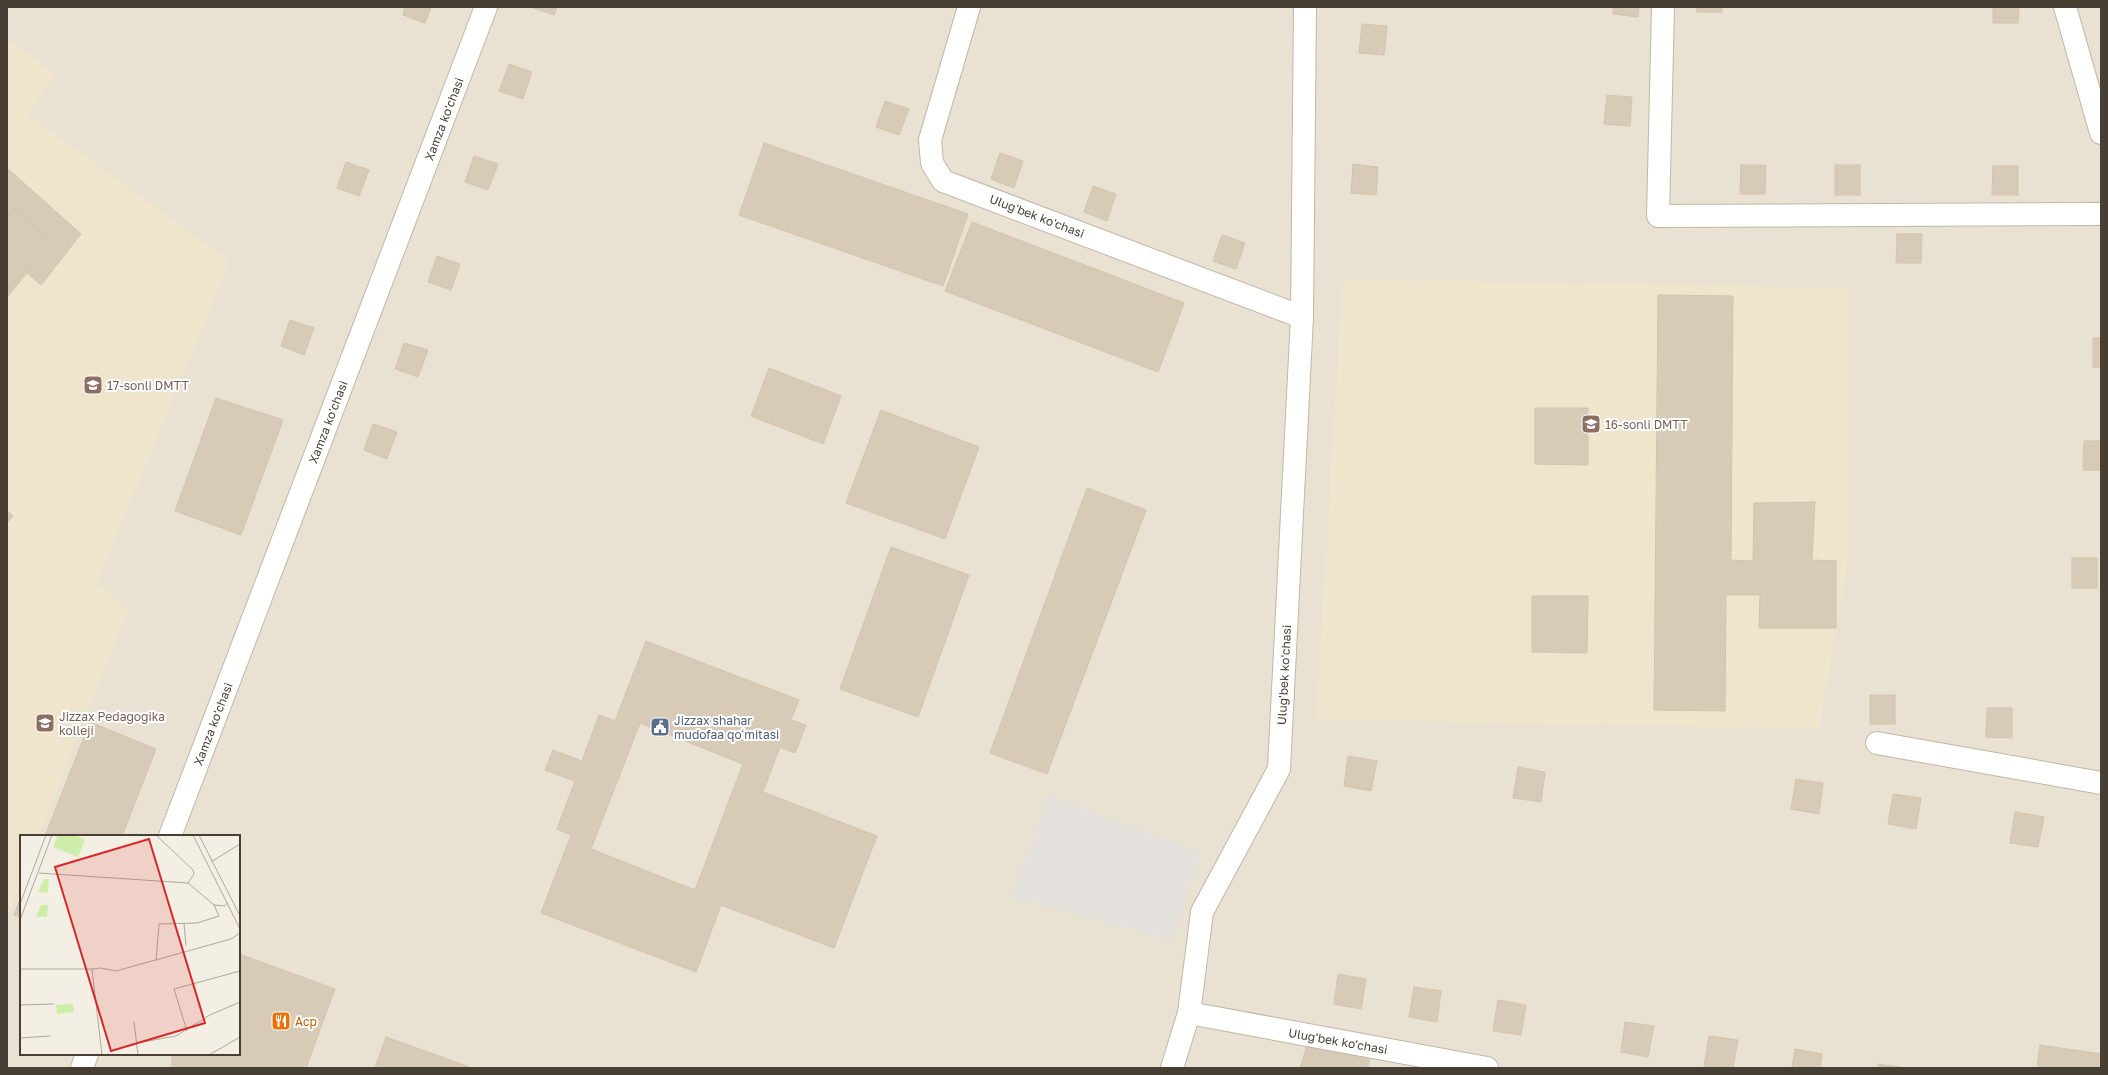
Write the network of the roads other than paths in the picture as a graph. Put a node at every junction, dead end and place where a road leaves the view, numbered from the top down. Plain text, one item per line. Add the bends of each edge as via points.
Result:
1 (486, 7) edge
2 (968, 7) edge
3 (1305, 7) edge
4 (1663, 7) edge
5 (2065, 7) edge
6 (2101, 134) edge
7 (2101, 214) edge
8 (1302, 317) junction
9 (1877, 743) dead end
10 (2101, 783) edge
11 (170, 835) edge
12 (1189, 1013) junction
13 (87, 1055) edge
14 (82, 1068) edge
15 (1172, 1068) edge
16 (1487, 1068) edge

1 - 11 street, Xamza ko'chasi
2 - 8 street, Ulug'bek ko'chasi via 930,140 932,163 943,181
3 - 8 street, Ulug'bek ko'chasi
4 - 7 street via 1658,216
5 - 6 street
8 - 12 street, Ulug'bek ko'chasi via 1279,769 1202,912
9 - 10 street
12 - 15 street, Ulug'bek ko'chasi
12 - 16 street, Ulug'bek ko'chasi
13 - 14 street

